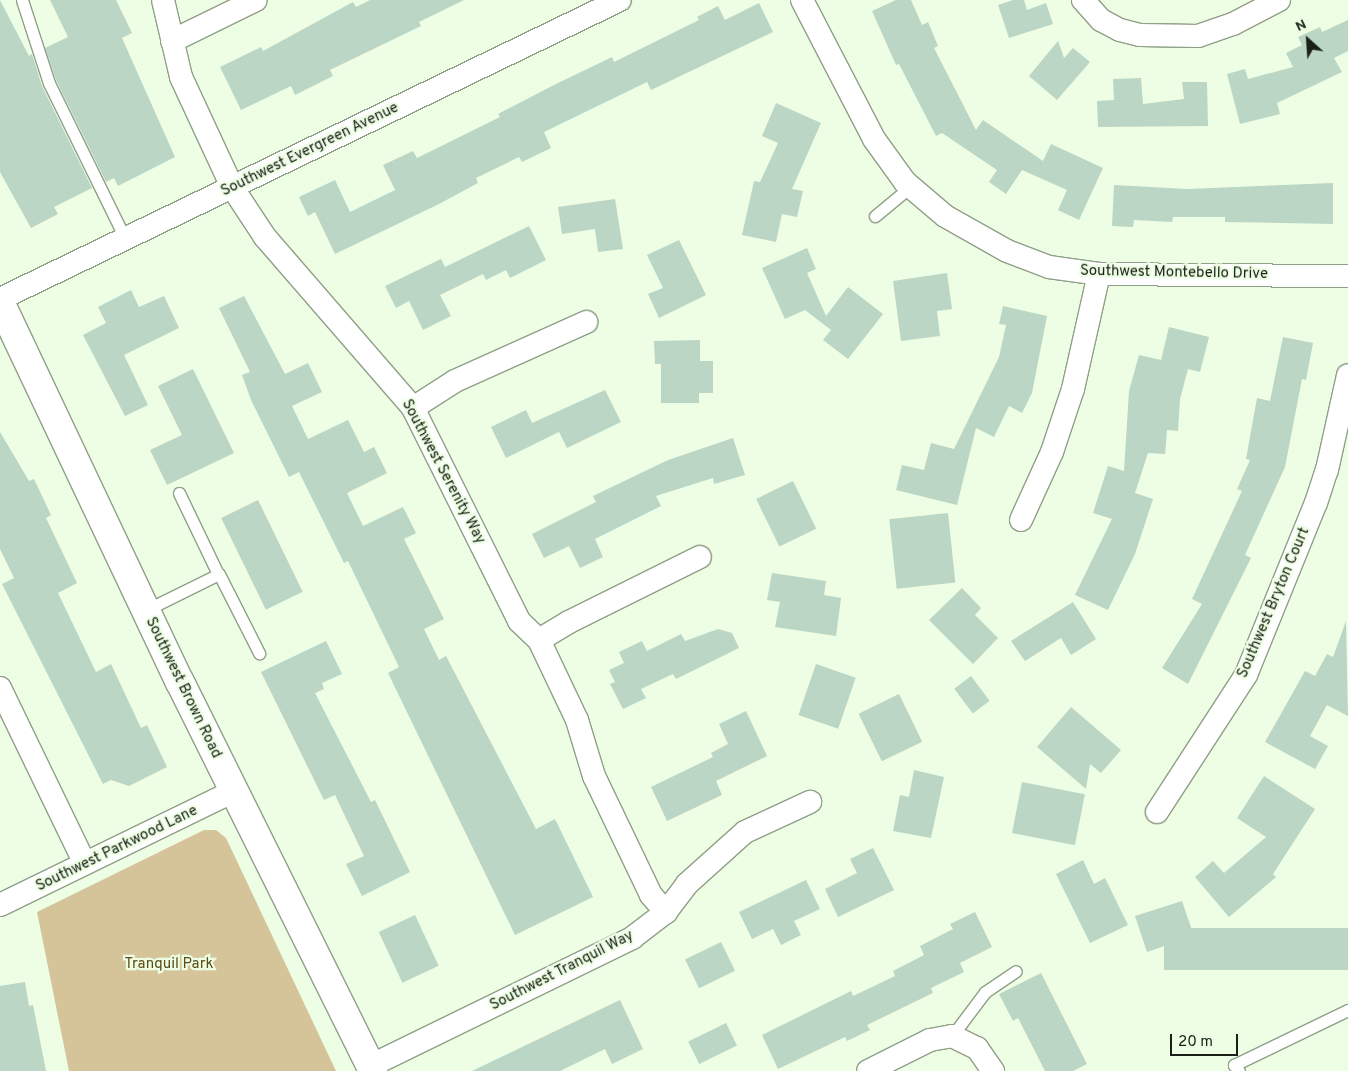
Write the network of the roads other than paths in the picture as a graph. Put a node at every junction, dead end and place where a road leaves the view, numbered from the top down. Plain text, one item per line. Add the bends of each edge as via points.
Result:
1 (22, 0) edge
2 (162, 0) edge
3 (256, 0) edge
4 (620, 0) edge
5 (802, 0) edge
6 (1083, 0) edge
7 (1279, 0) edge
8 (172, 41) junction
9 (910, 186) junction
10 (232, 187) junction
11 (875, 216) dead end
12 (125, 238) junction
13 (1099, 274) junction
14 (1348, 276) edge
15 (0, 301) edge
16 (586, 322) dead end
17 (1348, 375) edge
18 (413, 408) junction
19 (179, 493) dead end
20 (1021, 520) dead end
21 (700, 557) dead end
22 (218, 574) junction
23 (146, 610) junction
24 (539, 640) junction
25 (259, 653) dead end
26 (0, 688) edge
27 (234, 791) junction
28 (810, 802) dead end
29 (1157, 812) dead end
30 (85, 864) junction
31 (0, 906) edge
32 (666, 912) junction
33 (1016, 971) dead end
34 (1348, 1010) edge
35 (952, 1036) junction
36 (372, 1068) edge
37 (868, 1071) edge
38 (993, 1071) edge
39 (1238, 1071) edge

1 - 12 lane via 49,83
2 - 8 street, Southwest Serenity Way
3 - 8 street
4 - 10 street, Southwest Evergreen Avenue
5 - 9 street, Southwest Montebello Drive via 874,139
6 - 7 street via 1101,20 1120,30 1140,35 1188,36 1233,24
8 - 10 street, Southwest Serenity Way via 181,77
9 - 11 lane
9 - 13 street, Southwest Montebello Drive via 945,216 1007,251 1049,267
10 - 12 street, Southwest Evergreen Avenue
10 - 18 street, Southwest Serenity Way via 271,244
12 - 15 street, Southwest Evergreen Avenue
13 - 14 street, Southwest Montebello Drive
13 - 20 street via 1070,398 1052,452
15 - 23 street, Southwest Brown Road
16 - 18 street via 455,381
17 - 29 street, Southwest Bryton Court via 1327,470 1316,503 1246,675
18 - 24 street, Southwest Serenity Way via 519,621
19 - 22 lane
21 - 24 street
22 - 23 lane
22 - 25 lane
23 - 27 street, Southwest Brown Road
24 - 32 street, Southwest Serenity Way via 577,720 594,776 651,895
26 - 30 street
27 - 30 street, Southwest Parkwood Lane
27 - 36 street, Southwest Brown Road
28 - 32 street, Southwest Tranquil Way via 745,832 687,884
30 - 31 street, Southwest Parkwood Lane
32 - 36 street, Southwest Tranquil Way via 632,938
33 - 35 lane via 985,992
34 - 39 lane via 1234,1065
35 - 37 street via 930,1040
35 - 38 street via 977,1048

